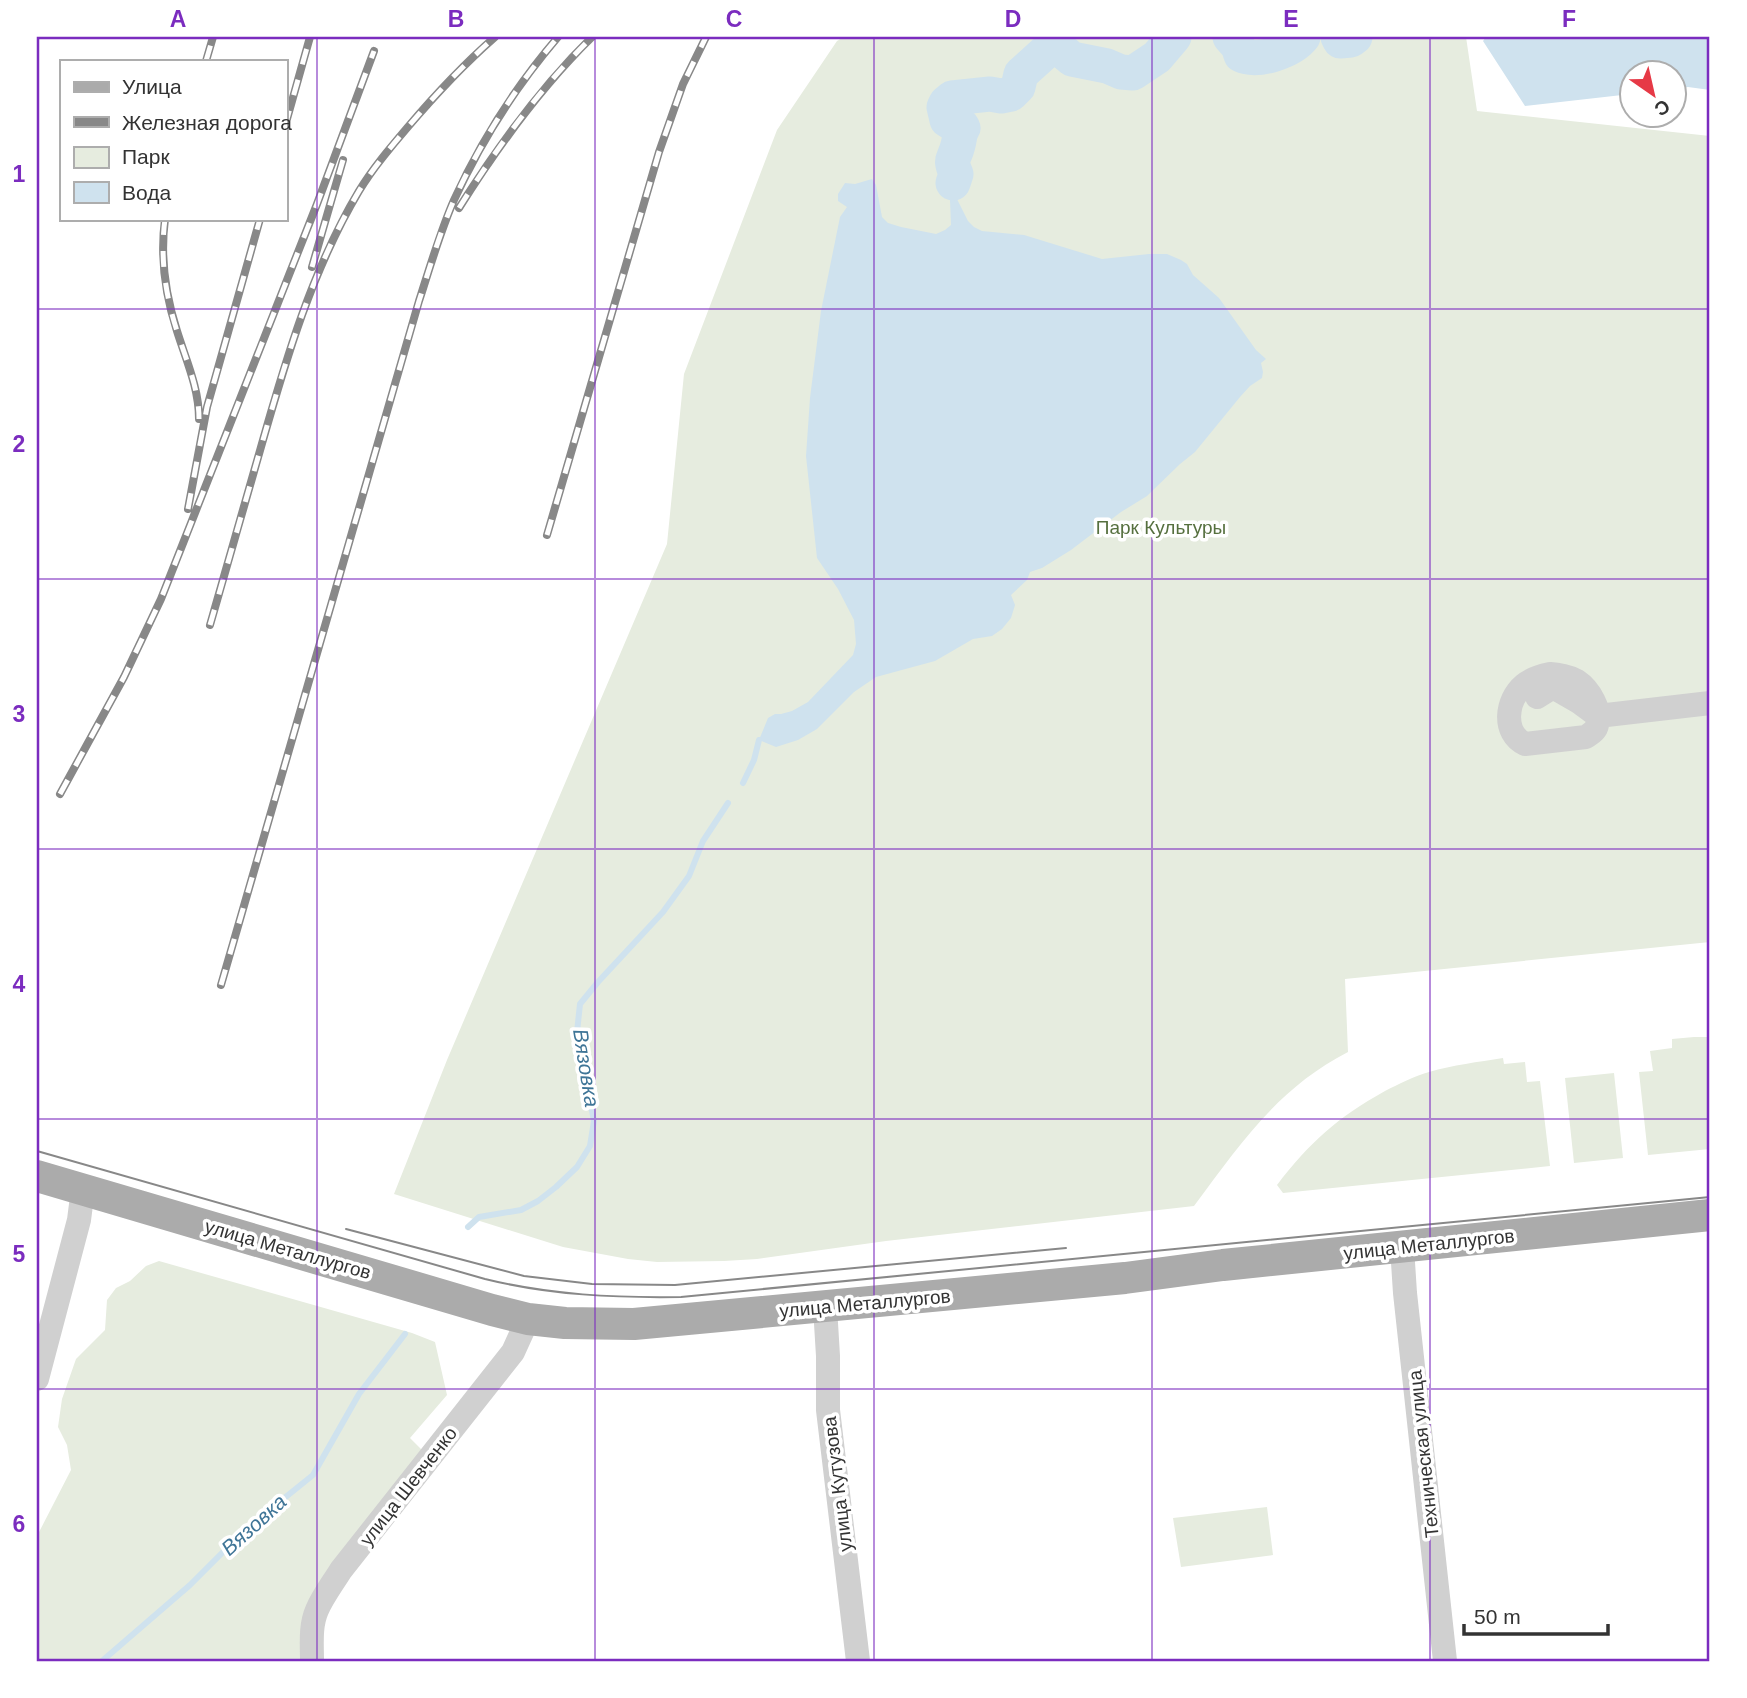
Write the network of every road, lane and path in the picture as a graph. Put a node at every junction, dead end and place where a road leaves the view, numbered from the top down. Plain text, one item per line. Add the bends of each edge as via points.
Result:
1 (1710, 703) edge
2 (1598, 716) junction
3 (37, 1175) edge
4 (83, 1189) junction
5 (1710, 1214) edge
6 (1402, 1247) junction
7 (825, 1307) junction
8 (527, 1319) junction
9 (37, 1379) edge
10 (312, 1661) edge
11 (858, 1661) edge
12 (1445, 1661) edge

1 - 2 street
2 - 2 street via 1589,692 1578,682 1550,674 1522,686 1509,712 1509,723 1512,733 1525,744 1586,737 1593,732
3 - 4 main road, улица Металлургов
4 - 8 main road, улица Металлургов
4 - 9 street
5 - 6 main road, улица Металлургов
6 - 7 main road, улица Металлургов
6 - 12 street, Техническая улица
7 - 8 main road, улица Металлургов via 623,1324
7 - 11 street, улица Кутузова via 828,1410
8 - 10 street, улица Шевченко via 513,1352 327,1591 316,1611

